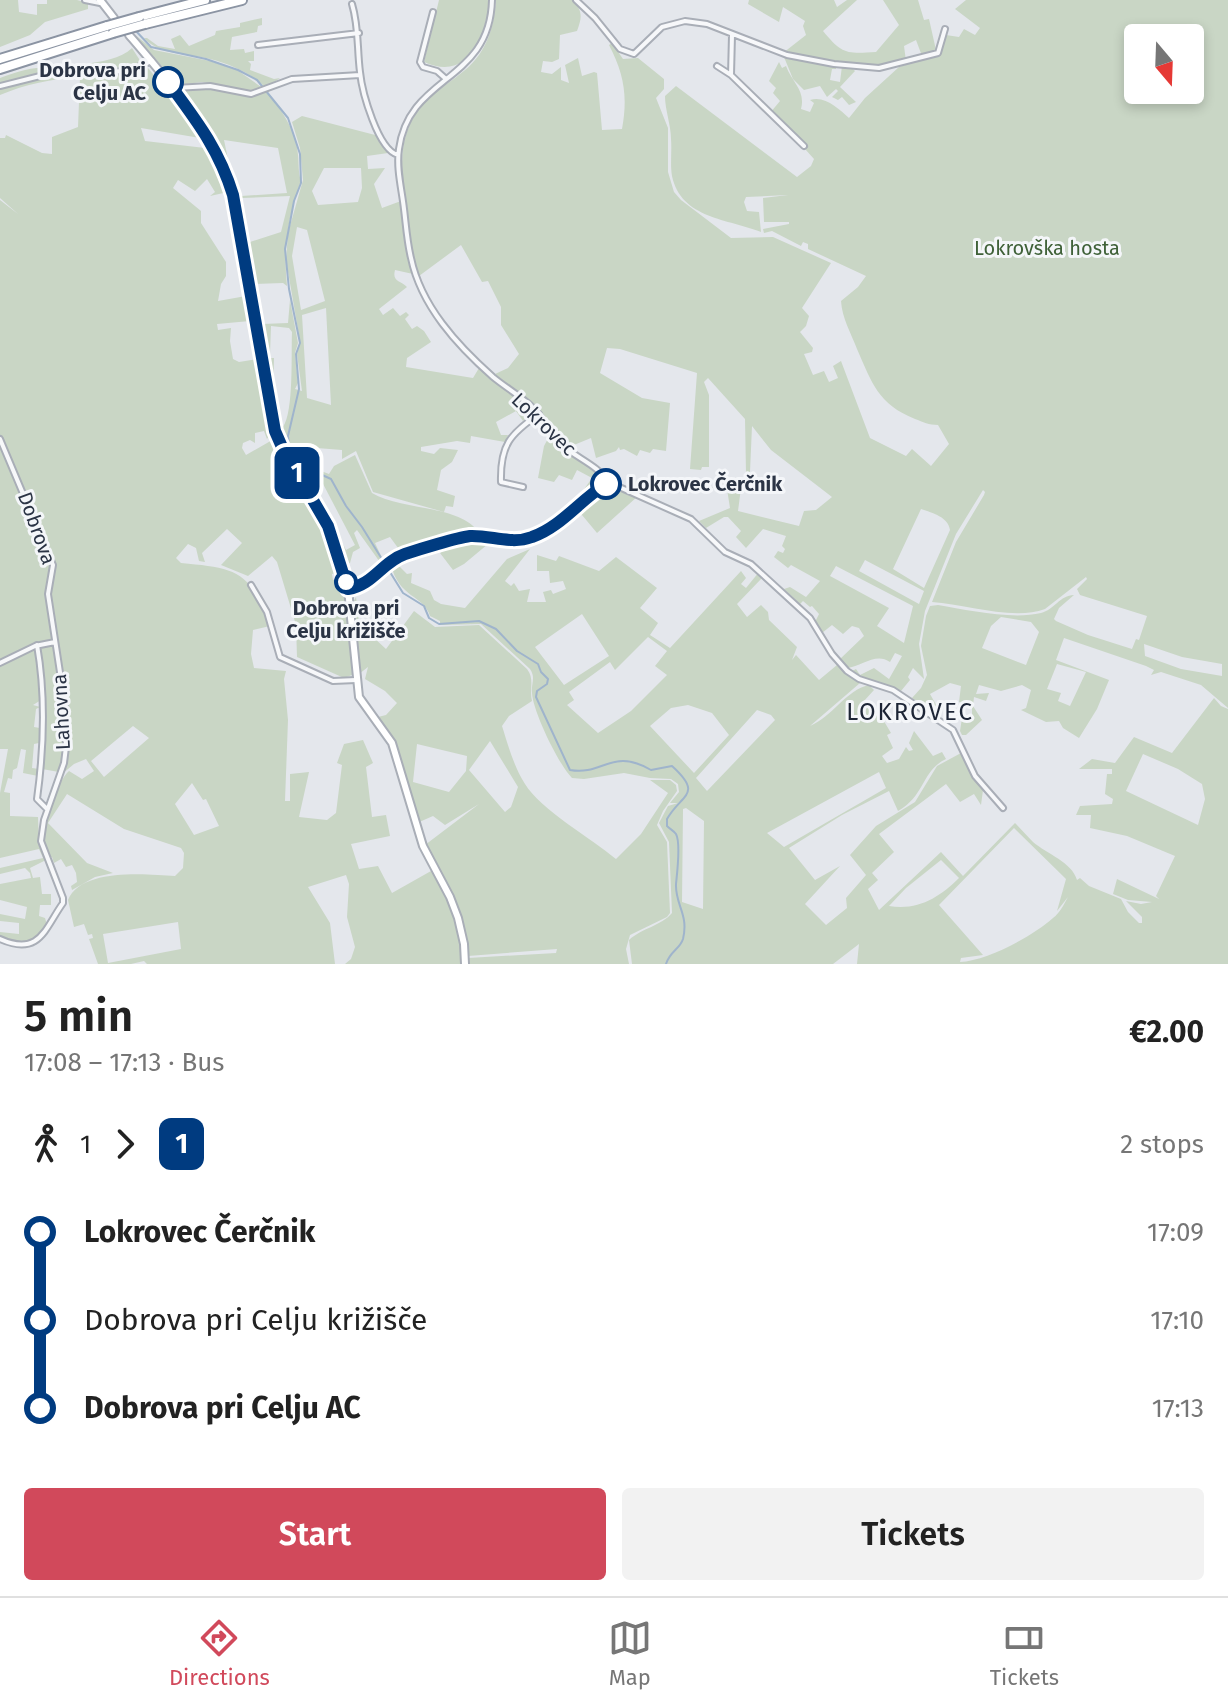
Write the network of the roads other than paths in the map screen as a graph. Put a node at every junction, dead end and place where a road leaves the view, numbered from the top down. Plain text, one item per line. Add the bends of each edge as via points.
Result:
1 (85, 0) edge
2 (205, 0) edge
3 (242, 0) edge
4 (492, 0) edge
5 (576, 0) edge
6 (101, 2) edge
7 (352, 4) dead end
8 (433, 12) dead end
9 (114, 18) dead end
10 (142, 21) junction
11 (945, 29) dead end
12 (110, 30) junction
13 (359, 33) junction
14 (732, 34) junction
15 (129, 35) dead end
16 (258, 45) dead end
17 (0, 59) edge
18 (152, 61) junction
19 (717, 66) dead end
20 (0, 69) edge
21 (360, 75) junction
22 (731, 75) junction
23 (446, 79) junction
24 (0, 86) edge
25 (172, 88) junction
26 (804, 146) dead end
27 (398, 155) junction
28 (539, 414) junction
29 (0, 439) edge
30 (608, 482) junction
31 (523, 487) dead end
32 (251, 585) dead end
33 (348, 589) junction
34 (50, 621) joint
35 (55, 642) junction
36 (37, 645) junction
37 (0, 663) edge
38 (356, 680) junction
39 (1003, 808) dead end
40 (47, 809) junction
41 (0, 939) edge
42 (465, 964) edge

1 - 6 street
2 - 10 highway
3 - 10 highway
4 - 23 street via 479,49
5 - 14 street via 626,53 634,54 662,27 676,22 707,24
6 - 9 street
7 - 13 street
8 - 23 street via 420,64
10 - 12 highway, bridge
11 - 14 street via 938,53 879,68 787,55
12 - 17 highway
12 - 20 highway
13 - 16 street
13 - 21 street
14 - 22 street
15 - 18 street
18 - 24 street via 128,71 48,74
18 - 25 street
19 - 22 street
21 - 25 street via 292,79 251,94 200,85
21 - 27 street via 378,131 390,152
22 - 26 street
23 - 27 street via 410,116
25 - 33 street via 227,174 275,431 328,526
27 - 28 street, Lokrovec via 418,281 450,334
28 - 30 street, Lokrovec via 561,444
28 - 31 street via 513,433 506,447 501,482
29 - 34 street, Dobrova via 51,557
30 - 33 street via 558,524 533,537 469,536 404,554 365,584
30 - 39 street, Lokrovec via 691,519 810,618 847,671 893,690 953,730 975,776
32 - 38 street via 267,612 280,657 333,681
33 - 38 street
34 - 35 street, Lahovna
35 - 36 street
35 - 40 street, Lahovna via 66,747
36 - 37 street
36 - 40 street via 42,742 37,799
38 - 42 street via 363,705 392,743 423,846 458,918
40 - 41 street, Lahovna via 41,841 64,900 41,938 21,944

